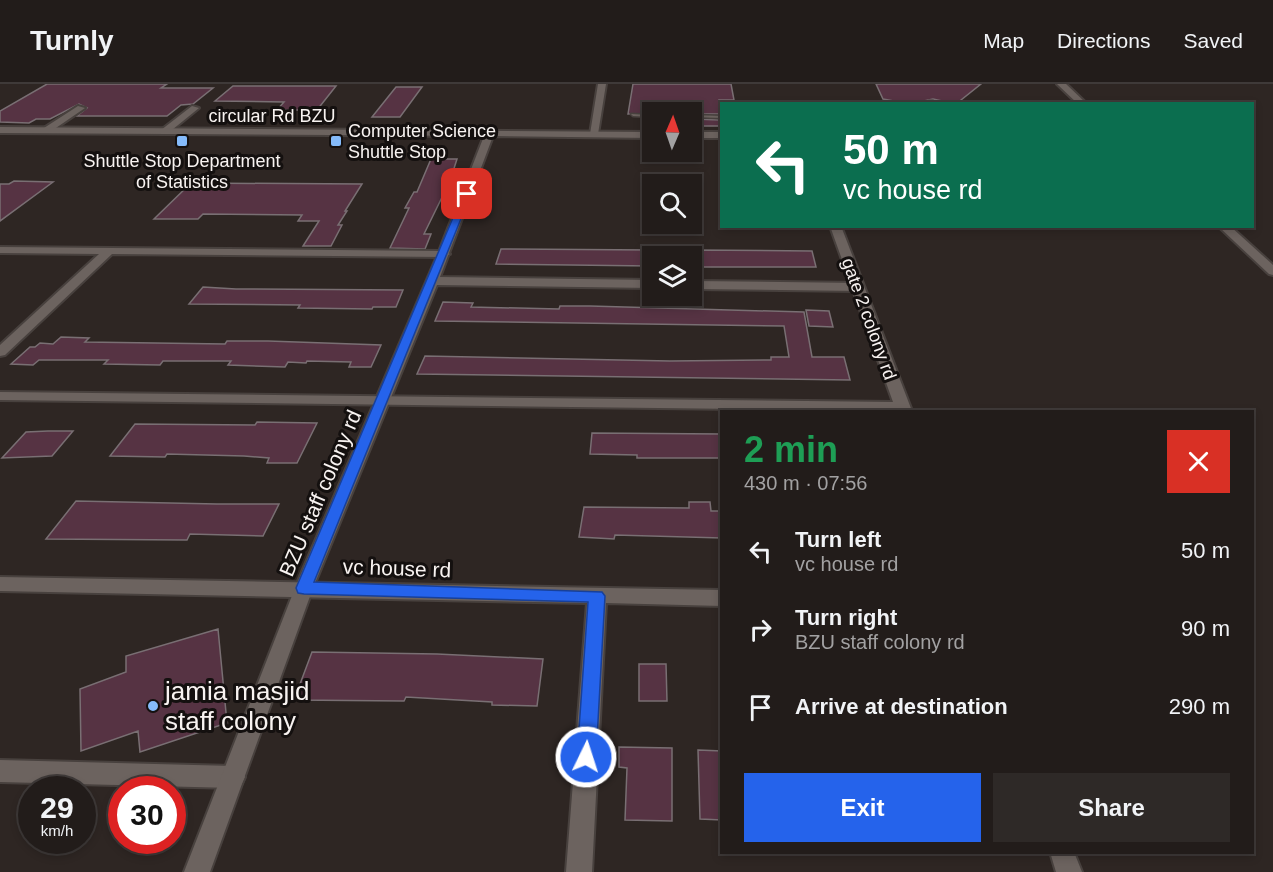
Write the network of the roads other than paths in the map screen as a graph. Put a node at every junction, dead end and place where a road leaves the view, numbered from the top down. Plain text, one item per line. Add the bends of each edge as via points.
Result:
1 (602, 84) edge
2 (1061, 84) edge
3 (1081, 102) edge
4 (81, 108) dead end
5 (195, 108) dead end
6 (633, 116) dead end
7 (642, 116) edge
8 (702, 116) edge
9 (720, 117) edge
10 (0, 130) edge
11 (47, 130) junction
12 (164, 132) junction
13 (490, 133) junction
14 (594, 134) junction
15 (642, 135) edge
16 (702, 135) edge
17 (720, 135) edge
18 (836, 228) edge
19 (1225, 228) edge
20 (0, 250) edge
21 (109, 251) junction
22 (444, 254) junction
23 (1273, 271) edge
24 (433, 281) junction
25 (642, 284) edge
26 (702, 285) edge
27 (858, 287) junction
28 (0, 352) edge
29 (0, 396) edge
30 (383, 401) junction
31 (903, 409) edge
32 (0, 585) edge
33 (304, 588) junction
34 (597, 596) junction
35 (720, 598) edge
36 (0, 771) edge
37 (232, 777) junction
38 (1063, 854) edge
39 (197, 872) edge
40 (579, 872) edge
41 (1069, 872) edge

1 - 14 street
2 - 3 street
4 - 11 street
5 - 12 street
6 - 7 lane
8 - 9 lane
10 - 11 street, circular Rd BZU
11 - 12 street, circular Rd BZU
12 - 13 street, circular Rd BZU
13 - 14 street, circular Rd BZU
13 - 22 street, BZU staff colony rd
14 - 15 street, circular Rd BZU
16 - 17 street
18 - 27 street, gate 2 colony rd
19 - 23 street
20 - 21 street
21 - 22 street
21 - 28 street
22 - 24 street, BZU staff colony rd
24 - 25 street
24 - 30 street, BZU staff colony rd
26 - 27 street
27 - 31 street, gate 2 colony rd
29 - 30 street
30 - 31 street
30 - 33 street, BZU staff colony rd
32 - 33 street, vc house rd
33 - 34 street, vc house rd
33 - 37 street, BZU staff colony rd
34 - 35 street, vc house rd
34 - 40 street
36 - 37 street
37 - 39 street, BZU staff colony rd
38 - 41 street

